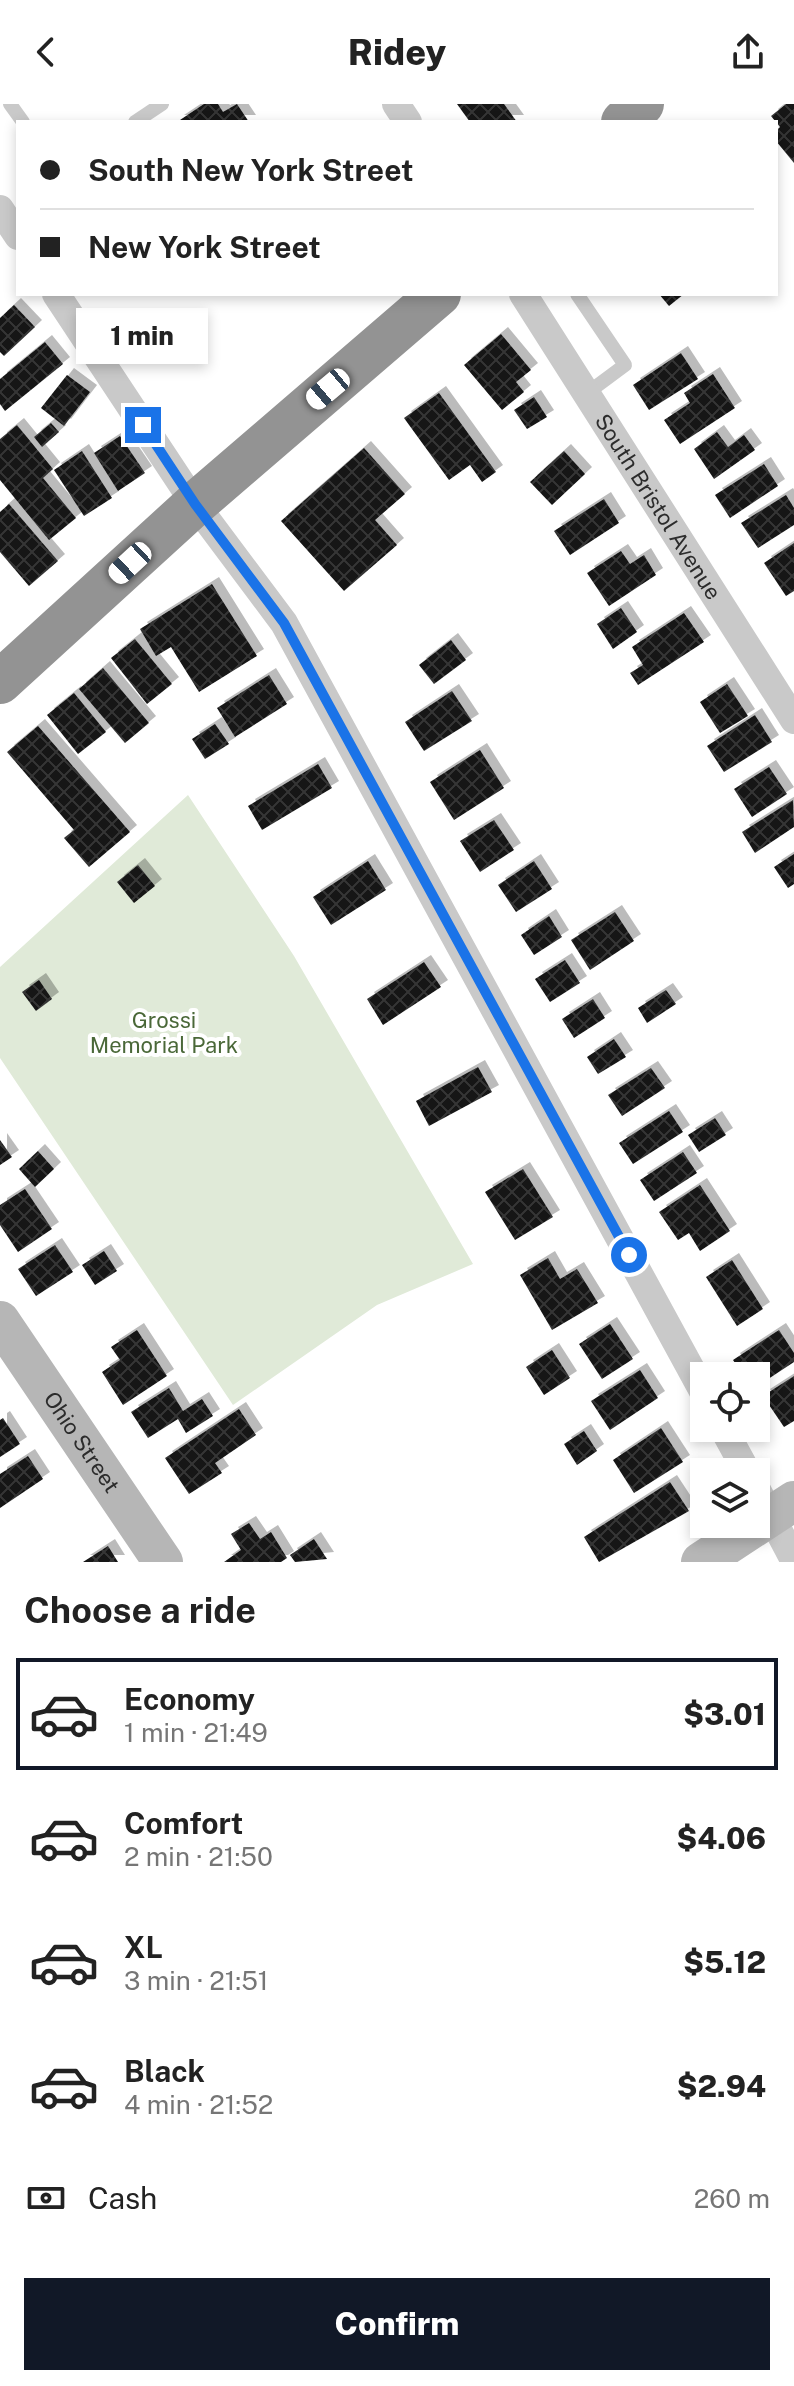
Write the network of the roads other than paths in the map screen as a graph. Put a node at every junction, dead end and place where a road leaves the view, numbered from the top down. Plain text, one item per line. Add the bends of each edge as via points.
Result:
1 (162, 104) edge
2 (642, 104) edge
3 (138, 120) edge
4 (625, 120) edge
5 (57, 296) edge
6 (437, 296) edge
7 (578, 296) edge
8 (530, 297) edge
9 (586, 394) junction
10 (195, 504) junction
11 (0, 682) edge
12 (794, 720) edge
13 (0, 1321) edge
14 (690, 1367) edge
15 (774, 1502) edge
16 (794, 1560) edge
17 (163, 1562) edge
18 (701, 1562) edge

1 - 3 lane
2 - 4 highway
5 - 10 street
6 - 10 highway
7 - 9 lane via 625,365
8 - 9 street, South Bristol Avenue
9 - 12 street, South Bristol Avenue
10 - 11 highway
10 - 14 street via 284,623
13 - 17 street, Ohio Street
15 - 16 street
15 - 18 street

